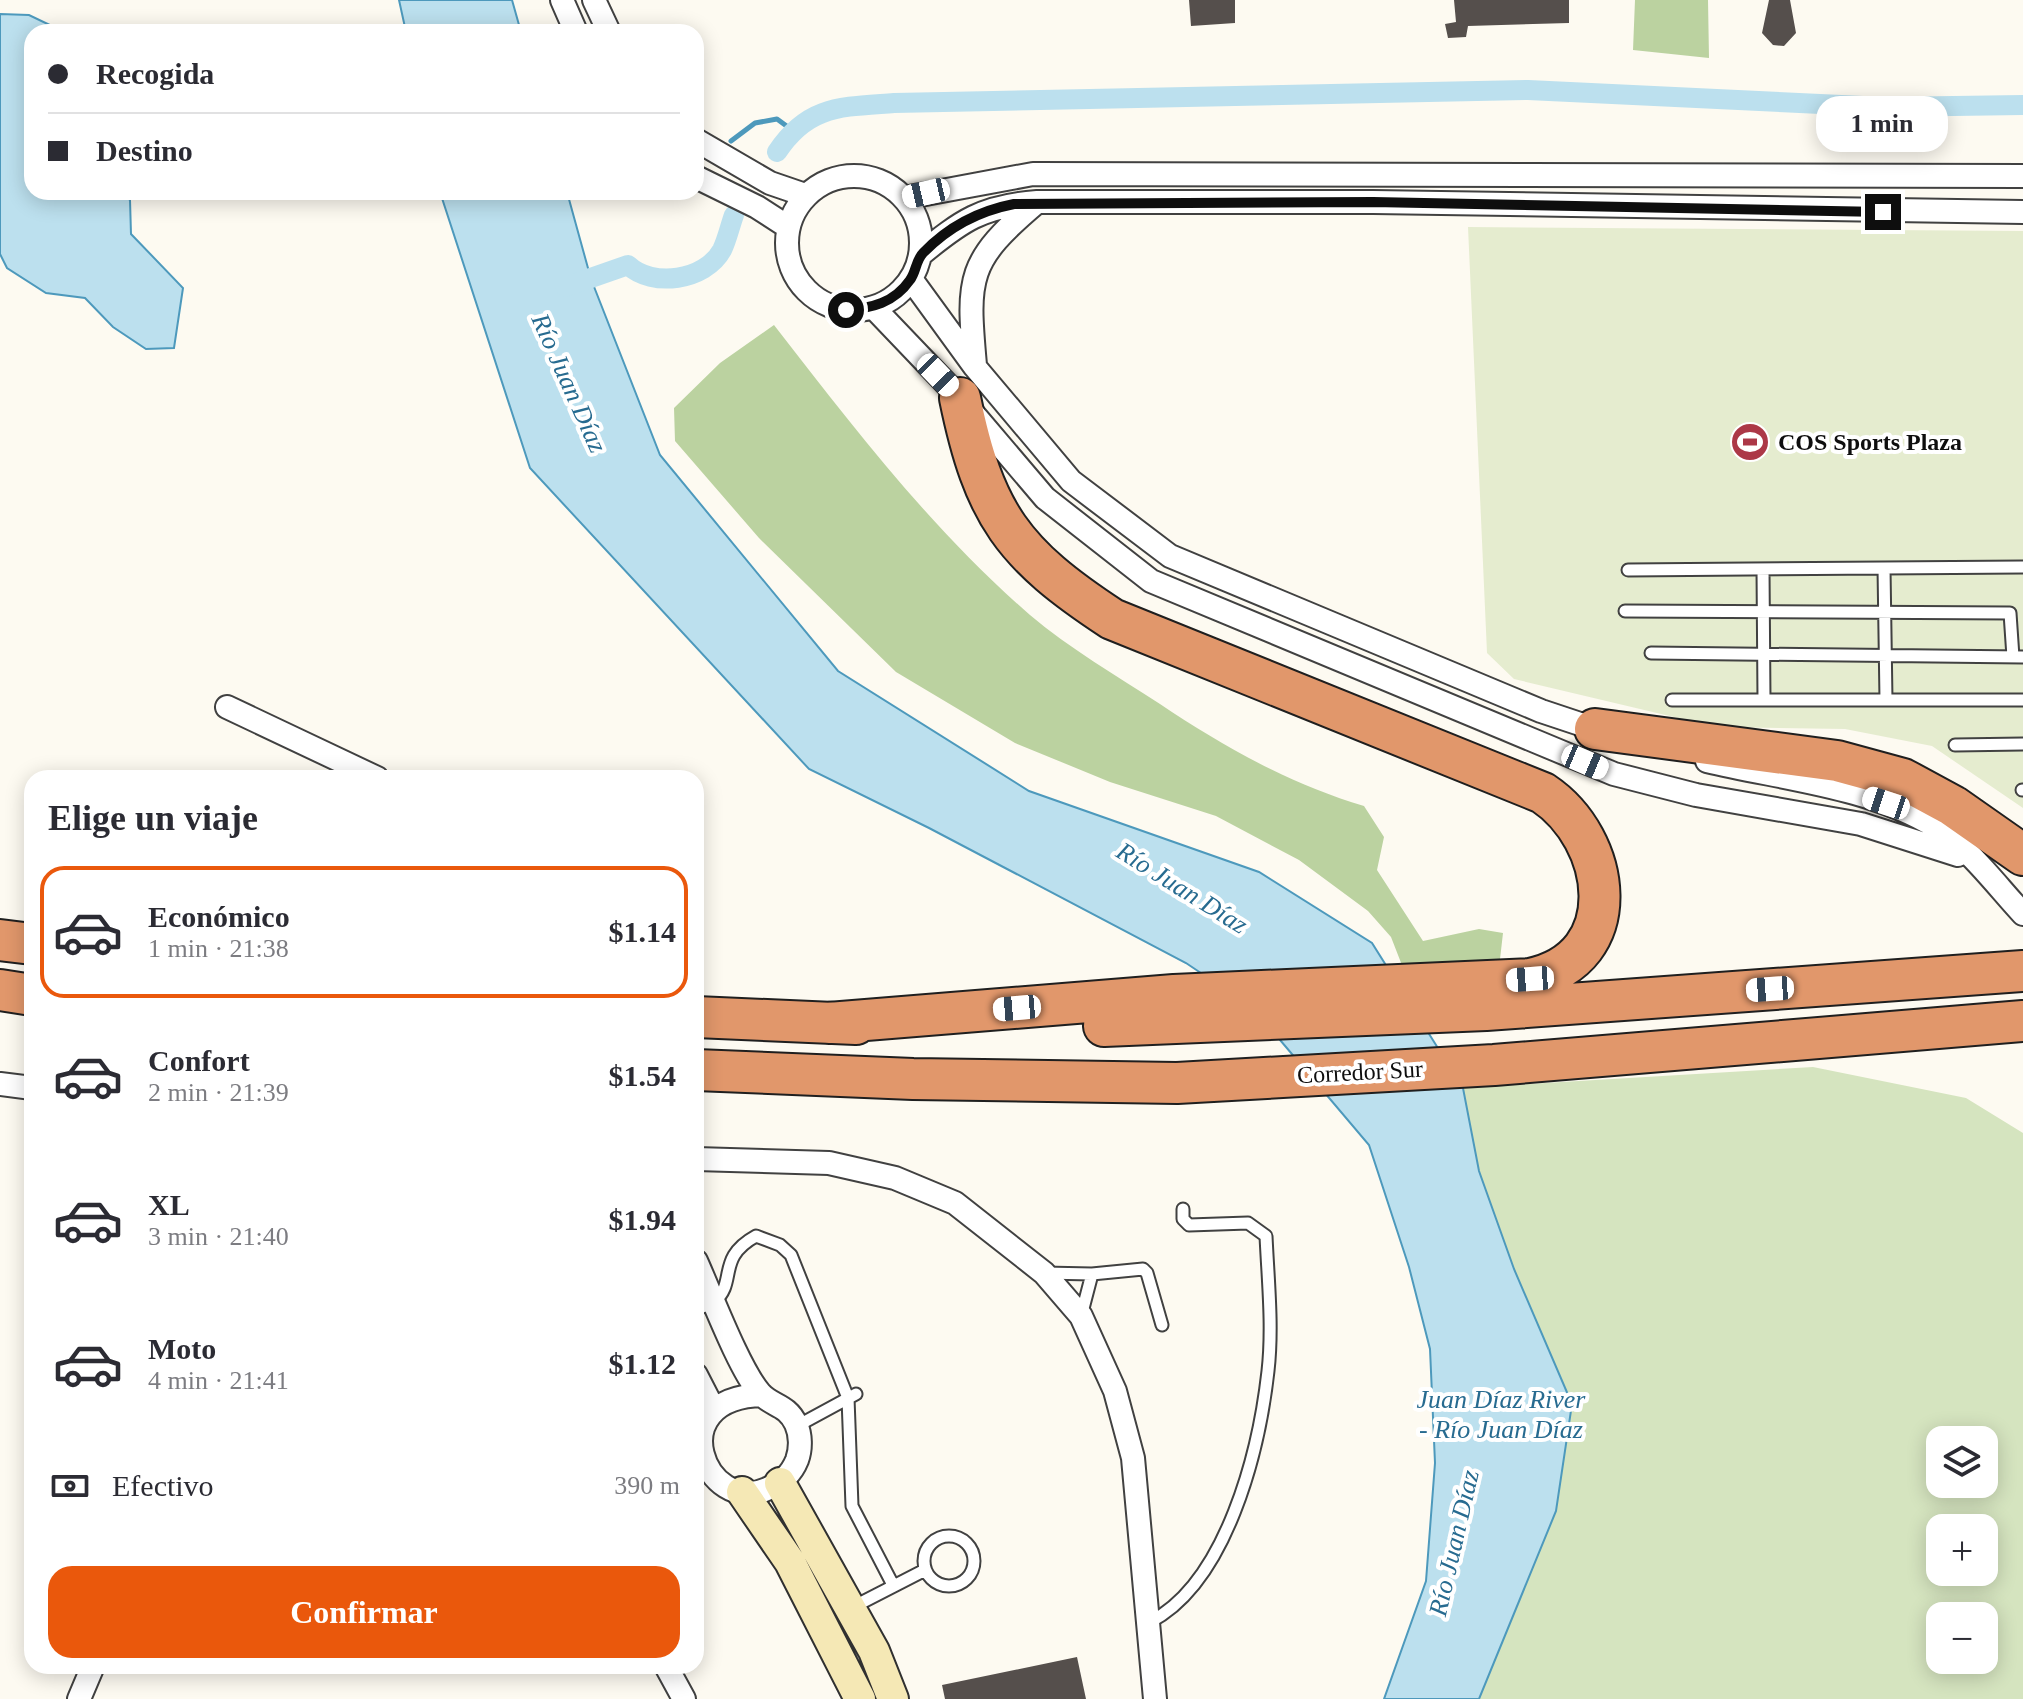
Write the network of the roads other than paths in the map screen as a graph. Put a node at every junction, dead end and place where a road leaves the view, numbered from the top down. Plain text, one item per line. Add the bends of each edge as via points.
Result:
1 (562, 0) edge
2 (594, 0) edge
3 (572, 24) edge
4 (605, 24) edge
5 (704, 145) edge
6 (1605, 173) junction
7 (1424, 174) junction
8 (2023, 176) edge
9 (704, 181) edge
10 (805, 195) junction
11 (904, 198) junction
12 (1037, 202) junction
13 (1511, 204) junction
14 (2023, 212) edge
15 (788, 227) junction
16 (920, 255) junction
17 (911, 279) junction
18 (874, 308) junction
19 (968, 382) junction
20 (2023, 567) edge
21 (1884, 568) junction
22 (1763, 569) junction
23 (1628, 570) dead end
24 (1625, 611) dead end
25 (1764, 612) junction
26 (1884, 613) junction
27 (1651, 653) dead end
28 (1764, 655) junction
29 (1884, 655) junction
30 (2018, 657) edge
31 (1672, 700) dead end
32 (1764, 700) junction
33 (1886, 700) junction
34 (2023, 700) edge
35 (227, 707) dead end
36 (1595, 729) junction
37 (2023, 744) edge
38 (1955, 745) dead end
39 (360, 770) edge
40 (2023, 855) edge
41 (1974, 862) junction
42 (2023, 914) edge
43 (0, 940) edge
44 (24, 943) edge
45 (2023, 971) edge
46 (0, 990) edge
47 (24, 994) edge
48 (1478, 996) junction
49 (704, 1017) edge
50 (2023, 1021) edge
51 (704, 1070) edge
52 (0, 1084) edge
53 (24, 1087) edge
54 (704, 1159) edge
55 (1183, 1209) dead end
56 (1044, 1273) junction
57 (1092, 1274) junction
58 (705, 1305) edge
59 (1081, 1316) junction
60 (1162, 1325) dead end
61 (704, 1391) edge
62 (762, 1395) junction
63 (852, 1396) junction
64 (714, 1410) junction
65 (704, 1426) edge
66 (797, 1426) junction
67 (704, 1461) edge
68 (780, 1483) junction
69 (742, 1492) junction
70 (925, 1570) junction
71 (893, 1585) junction
72 (851, 1608) junction
73 (1150, 1622) junction
74 (90, 1674) edge
75 (670, 1674) edge
76 (79, 1699) edge
77 (684, 1699) edge
78 (860, 1699) edge
79 (893, 1699) edge
80 (1155, 1699) edge

1 - 3 street
2 - 4 street
5 - 10 street via 770,183
6 - 7 street
6 - 8 street
6 - 13 street via 1556,182
7 - 11 street via 1033,174
7 - 13 street via 1473,183
9 - 15 street
10 - 11 street via 844,176 886,184
10 - 15 street
11 - 16 street via 921,234
12 - 13 street
12 - 16 street via 968,217
12 - 19 street via 999,234 977,266 969,299
13 - 14 street
15 - 18 street via 787,255 798,282 819,301 846,310
16 - 17 street
17 - 18 street via 895,297
17 - 19 street
18 - 19 street
19 - 36 street via 1071,481 1170,556
19 - 41 street via 1045,498 1151,581 1614,774 1696,795 1861,824 1936,845
19 - 48 highway via 973,460 999,520 1056,582 1112,619 1531,787 1567,811 1597,865 1600,896 1589,936 1566,963
20 - 21 lane
21 - 22 lane
21 - 26 lane
22 - 23 lane
22 - 25 lane
24 - 25 lane
25 - 26 lane
25 - 28 lane
26 - 29 lane
26 - 30 lane via 2010,613
27 - 28 lane
28 - 29 lane
28 - 32 lane
29 - 30 lane
29 - 33 lane
31 - 32 lane
32 - 33 lane
33 - 34 lane
35 - 39 street
36 - 40 highway via 1837,761 1903,779
36 - 41 street via 1903,809 1938,829
37 - 38 lane
41 - 42 street
43 - 44 highway
45 - 48 highway
46 - 47 highway
48 - 49 highway via 1174,1010 1034,1027
50 - 51 highway, Corredor Sur via 1494,1065 1177,1083
52 - 53 street
54 - 56 street via 829,1163 895,1178 955,1203
55 - 73 lane via 1189,1225 1248,1223 1266,1236 1268,1367 1233,1518 1193,1585
56 - 57 lane
56 - 59 street
57 - 59 lane
57 - 60 lane via 1143,1269
58 - 62 street
58 - 63 lane via 724,1285 729,1260 740,1245 756,1236 780,1245 799,1268
59 - 73 street via 1115,1391 1133,1458
61 - 64 street
62 - 64 street via 735,1396
62 - 66 street via 789,1412
63 - 66 lane
63 - 71 lane via 852,1506
64 - 65 street
66 - 68 street via 798,1457
67 - 69 street via 722,1484
68 - 69 street
68 - 72 street
69 - 78 street via 790,1562
70 - 70 lane via 938,1584 958,1584 972,1571 973,1552 959,1537 940,1537 926,1550
70 - 71 lane
71 - 72 lane
72 - 79 street
73 - 80 street
74 - 76 street
75 - 77 street

